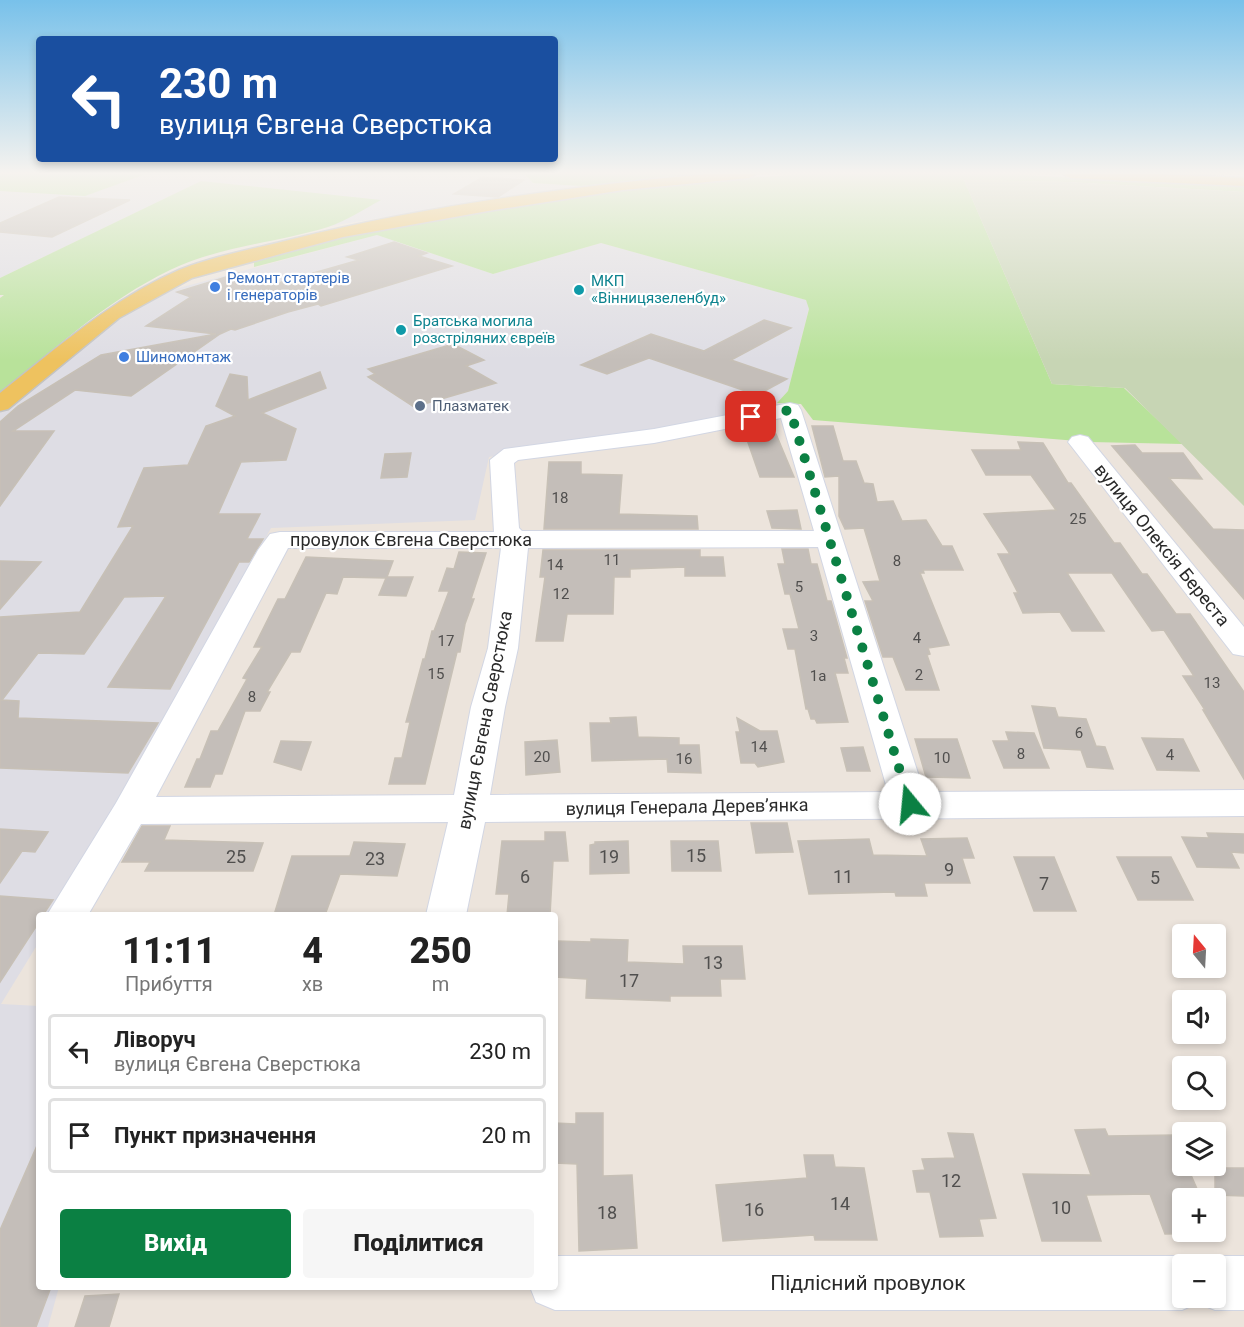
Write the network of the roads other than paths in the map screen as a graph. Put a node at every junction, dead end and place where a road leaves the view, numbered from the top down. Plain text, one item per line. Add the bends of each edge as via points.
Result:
1 (327, 236) edge
2 (0, 404) edge
3 (1080, 442) dead end
4 (831, 539) junction
5 (515, 540) junction
6 (1244, 647) edge
7 (1244, 803) edge
8 (910, 804) junction
9 (469, 810) junction
10 (130, 811) junction
11 (69, 912) edge
12 (447, 912) edge
13 (558, 1283) edge
14 (1172, 1283) edge
15 (1226, 1283) edge
16 (1244, 1283) edge

1 - 2 main road via 186,274 112,314
3 - 6 street, вулиця Олексія Береста
4 - 5 street, провулок Євгена Сверстюка
4 - 5 street, вулиця Євгена Сверстюка via 790,410 654,436 512,454 502,460 506,530
4 - 8 street
5 - 9 street, вулиця Євгена Сверстюка via 503,648
5 - 10 street, провулок Євгена Сверстюка via 280,540
7 - 8 street, вулиця Генерала Деревʼянка
8 - 9 street, вулиця Генерала Деревʼянка
9 - 10 street, вулиця Генерала Деревʼянка
9 - 12 street, вулиця Євгена Сверстюка
10 - 11 street, провулок Євгена Сверстюка
13 - 14 street, Підлісний провулок
15 - 16 street

